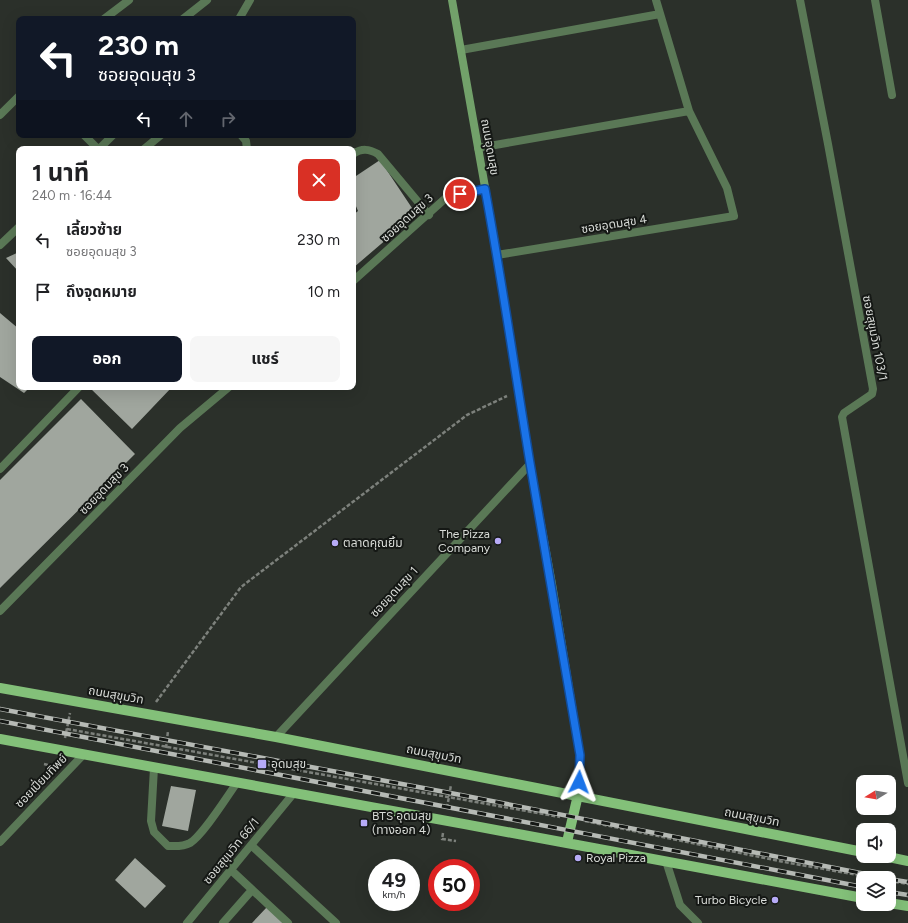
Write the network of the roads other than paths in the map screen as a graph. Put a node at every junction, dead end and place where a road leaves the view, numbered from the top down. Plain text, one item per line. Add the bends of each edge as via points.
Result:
1 (129, 0) edge
2 (207, 0) edge
3 (250, 0) edge
4 (452, 0) edge
5 (656, 0) edge
6 (800, 0) edge
7 (875, 0) edge
8 (660, 14) junction
9 (108, 16) edge
10 (187, 16) edge
11 (241, 16) edge
12 (461, 50) junction
13 (892, 95) dead end
14 (16, 99) edge
15 (689, 111) junction
16 (0, 115) edge
17 (87, 138) edge
18 (110, 138) edge
19 (157, 138) edge
20 (96, 146) edge
21 (102, 146) edge
22 (148, 146) edge
23 (478, 148) junction
24 (356, 152) edge
25 (485, 189) junction
26 (429, 215) junction
27 (16, 230) edge
28 (0, 245) edge
29 (497, 255) junction
30 (356, 278) edge
31 (76, 390) edge
32 (225, 390) edge
33 (530, 464) junction
34 (0, 469) edge
35 (0, 611) edge
36 (0, 688) edge
37 (276, 737) junction
38 (0, 739) edge
39 (83, 754) junction
40 (154, 768) junction
41 (908, 783) edge
42 (236, 784) junction
43 (293, 794) junction
44 (578, 795) junction
45 (0, 842) edge
46 (567, 842) junction
47 (252, 846) junction
48 (856, 851) edge
49 (896, 858) edge
50 (666, 861) junction
51 (908, 861) edge
52 (231, 870) junction
53 (252, 890) junction
54 (856, 897) edge
55 (896, 904) edge
56 (908, 906) edge
57 (187, 923) edge
58 (223, 923) edge
59 (288, 923) edge
60 (336, 923) edge
61 (698, 923) edge

1 - 9 street
2 - 10 street
3 - 11 street
4 - 12 main road, ถนนอุดมสุข
5 - 8 street
6 - 41 street, ซอยสุขุมวิท 103/1 via 873,389 872,394 844,412 842,417
7 - 13 street
8 - 12 street
8 - 15 street
12 - 23 main road, ถนนอุดมสุข
14 - 16 street
15 - 23 street
15 - 29 street, ซอยอุดมสุข 4 via 727,188 734,216
17 - 20 street
18 - 21 street
19 - 22 street
23 - 25 main road, ถนนอุดมสุข
24 - 26 street via 371,150 378,154
25 - 26 street, ซอยอุดมสุข 3 via 448,196
25 - 29 main road, ถนนอุดมสุข
26 - 30 street, ซอยอุดมสุข 3
27 - 28 street
29 - 33 main road, ถนนอุดมสุข
31 - 34 street
32 - 35 street, ซอยอุดมสุข 3 via 180,428
33 - 37 street, ซอยอุดมสุข 1
33 - 44 main road, ถนนอุดมสุข via 580,755
36 - 37 main road, ถนนสุขุมวิท
37 - 44 main road, ถนนสุขุมวิท
38 - 39 main road
39 - 40 main road
39 - 45 street, ซอยเปี่ยมทิพย์
40 - 42 main road
40 - 42 street via 151,821 154,832 168,846 190,843
42 - 43 main road
43 - 46 main road
43 - 47 street, ซอยสุขุมวิท 66/1
44 - 46 main road
44 - 48 main road, ถนนสุขุมวิท
46 - 50 main road
47 - 52 street, ซอยสุขุมวิท 66/1
47 - 60 street
49 - 51 main road
50 - 54 main road
50 - 61 street via 680,905
52 - 53 street
52 - 57 street, ซอยสุขุมวิท 66/1
53 - 58 street
53 - 59 street
55 - 56 main road

